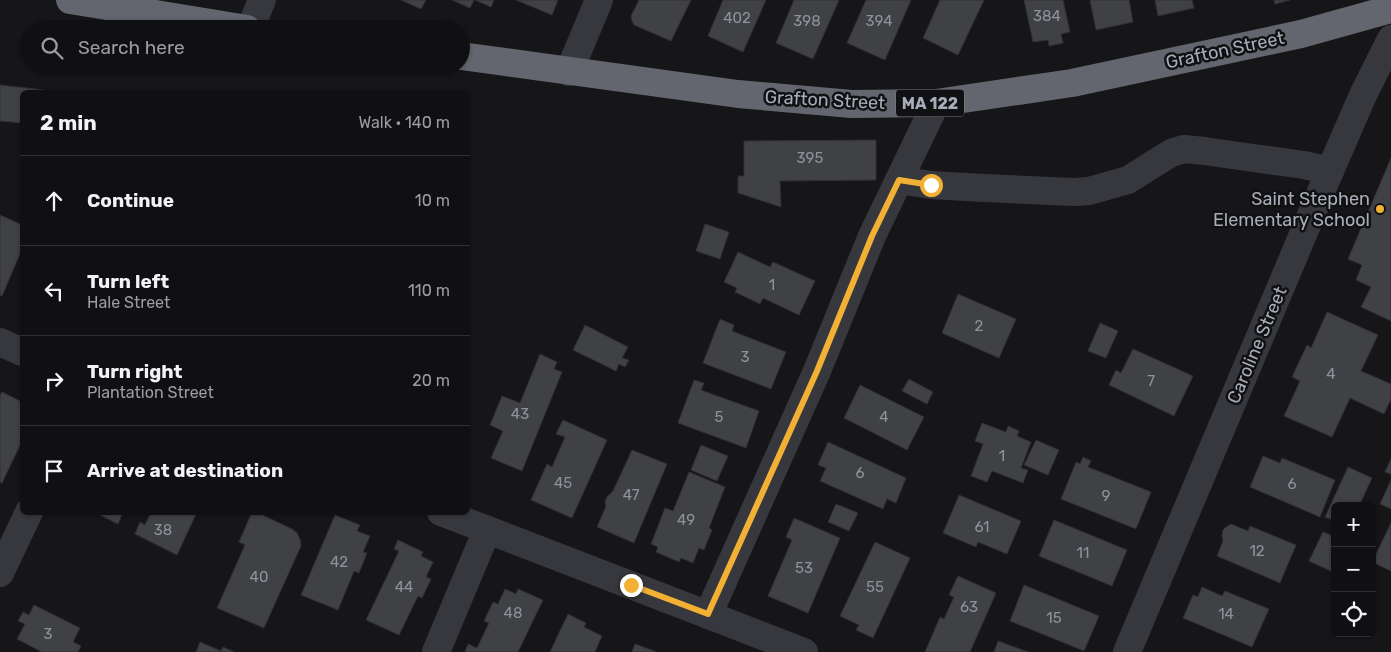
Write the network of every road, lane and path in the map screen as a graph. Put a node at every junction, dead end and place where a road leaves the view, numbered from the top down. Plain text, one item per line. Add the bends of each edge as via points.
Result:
1 (262, 0) edge
2 (599, 0) edge
3 (78, 1) edge
4 (1391, 9) edge
5 (193, 20) edge
6 (252, 20) edge
7 (1391, 39) edge
8 (470, 57) edge
9 (569, 72) junction
10 (936, 103) junction
11 (1330, 171) junction
12 (899, 180) junction
13 (0, 342) edge
14 (20, 351) edge
15 (28, 515) edge
16 (449, 515) edge
17 (487, 530) junction
18 (0, 573) edge
19 (708, 614) junction
20 (436, 652) edge
21 (804, 652) edge
22 (1127, 652) edge

1 - 6 street
2 - 9 street
3 - 5 highway
4 - 10 highway, Grafton Street / MA 122 via 1301,34 1072,83
7 - 11 street, Caroline Street
8 - 9 highway, Grafton Street / MA 122
9 - 10 highway, Grafton Street / MA 122 via 767,97 852,104
10 - 12 street
11 - 12 street via 1184,149 1155,162 1128,180 1089,191 975,188
11 - 22 street, Caroline Street
12 - 19 street
13 - 14 street
15 - 18 street
16 - 17 street
17 - 19 street
17 - 20 street
19 - 21 street

